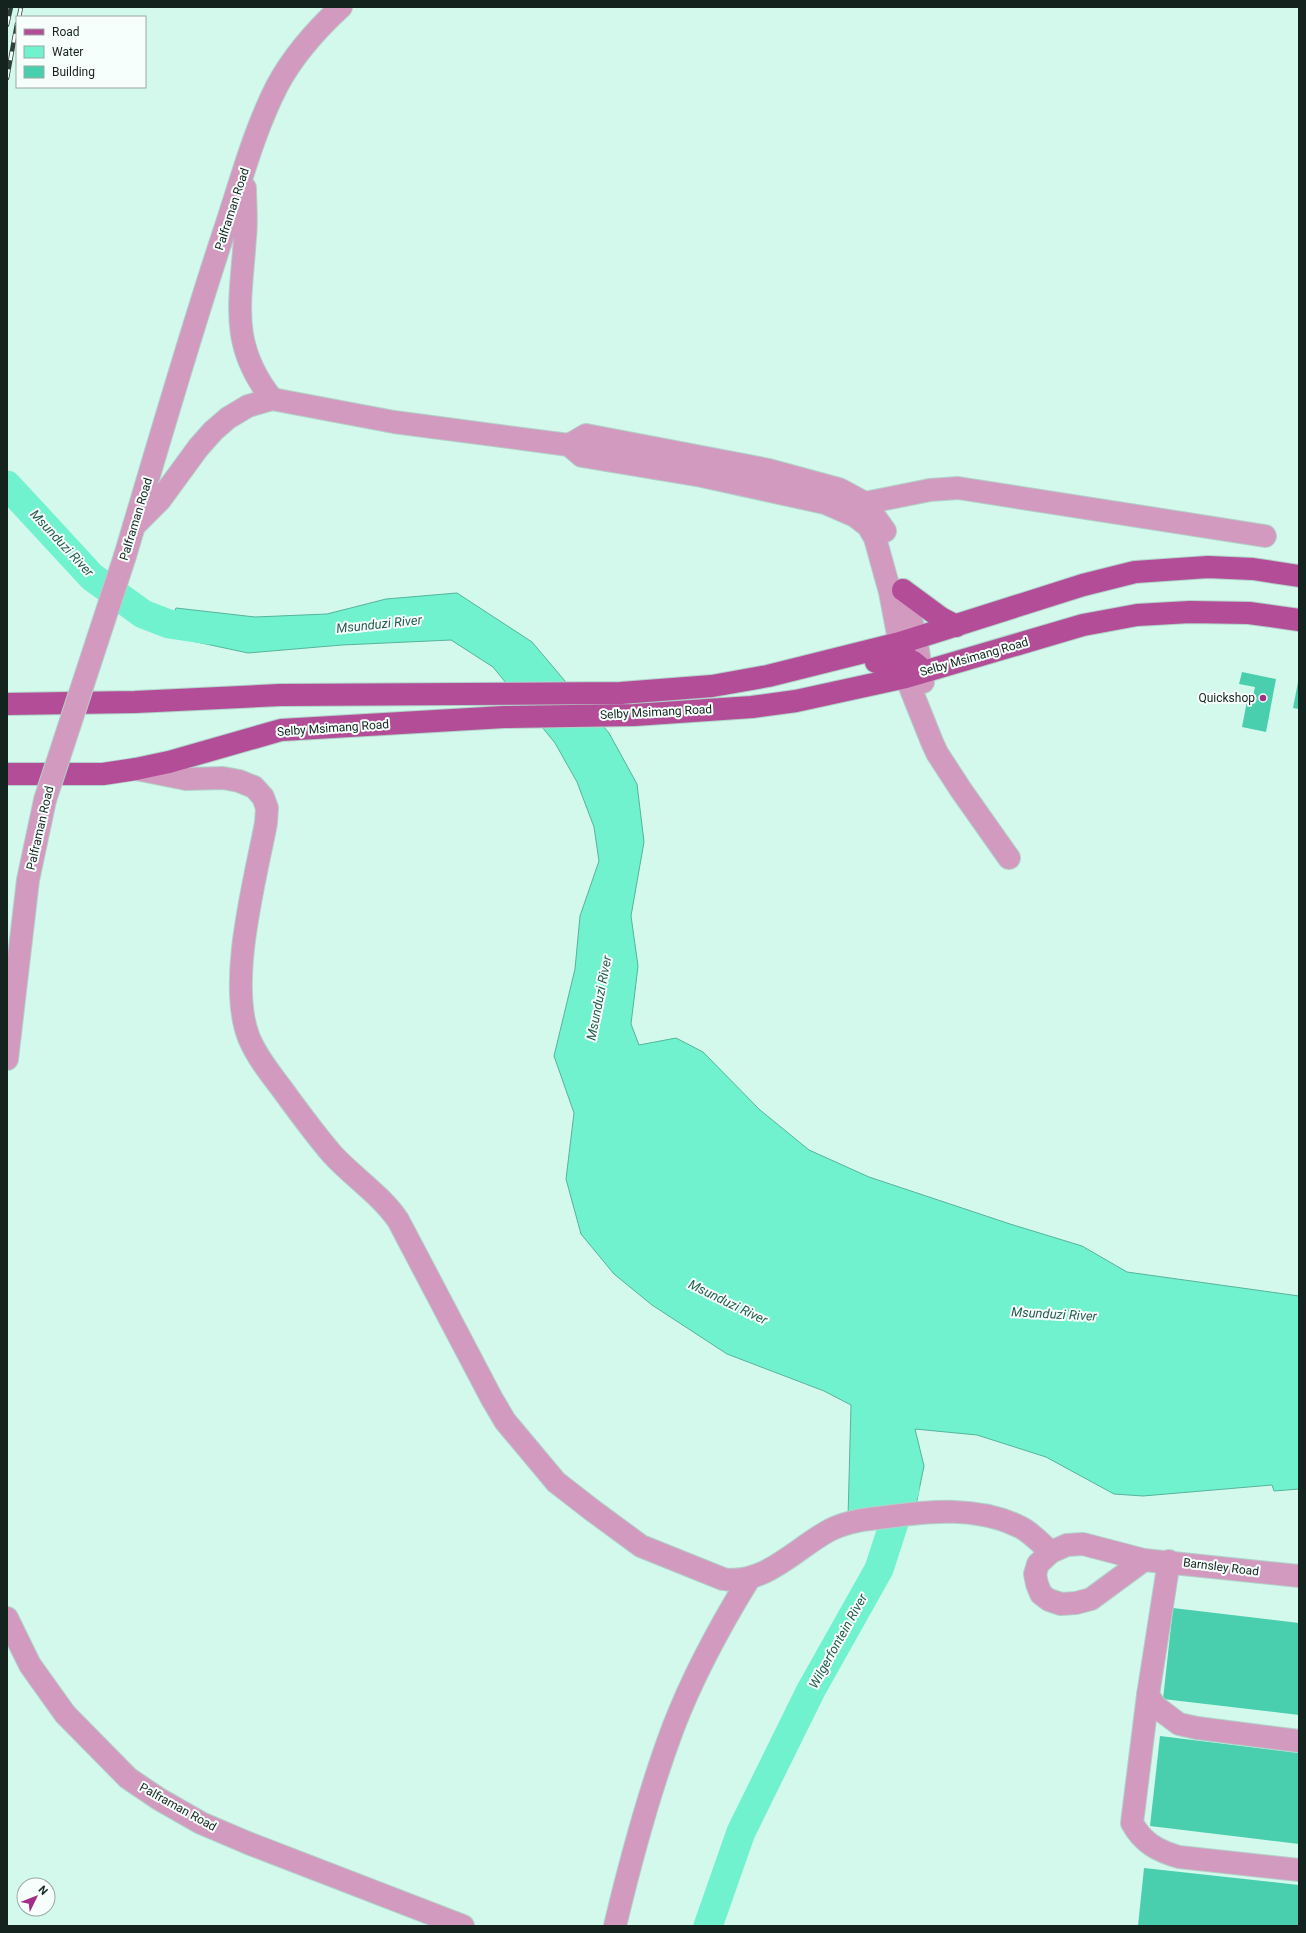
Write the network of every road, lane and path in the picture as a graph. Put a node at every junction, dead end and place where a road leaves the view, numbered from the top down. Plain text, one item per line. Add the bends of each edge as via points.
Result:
1 (342, 7) edge
2 (244, 170) junction
3 (272, 398) junction
4 (569, 445) junction
5 (865, 504) junction
6 (134, 526) junction
7 (1265, 536) dead end
8 (1299, 576) edge
9 (903, 590) junction
10 (1299, 620) edge
11 (956, 626) junction
12 (910, 657) junction
13 (7, 704) edge
14 (136, 769) junction
15 (7, 774) edge
16 (1009, 858) dead end
17 (7, 1059) edge
18 (1051, 1552) junction
19 (1144, 1560) junction
20 (1169, 1561) junction
21 (1299, 1576) edge
22 (749, 1579) junction
23 (7, 1618) edge
24 (1148, 1695) junction
25 (1299, 1741) edge
26 (1299, 1870) edge
27 (463, 1926) edge
28 (615, 1926) edge

1 - 2 lane, Palframan Road via 320,26 296,56 277,86
2 - 3 lane via 246,236 239,300 240,324 249,363
2 - 6 lane, Palframan Road via 195,321
3 - 4 lane via 394,422
3 - 6 lane via 248,406 213,431 160,500
4 - 5 lane via 586,434 674,451 769,470 839,489
4 - 12 lane via 582,456 702,476 798,497 825,503 855,516 868,526 879,549
5 - 7 lane via 942,488 958,488
5 - 9 lane via 886,532
6 - 17 lane, Palframan Road, bridge via 45,800 28,880
8 - 11 main road, Selby Msimang Road via 1253,569 1208,567 1135,572 1083,585
9 - 11 main road
9 - 12 lane
10 - 12 main road, Selby Msimang Road via 1249,613 1190,612 1137,615
11 - 12 main road, Selby Msimang Road
12 - 13 main road, Selby Msimang Road via 824,662 712,686 621,694 280,695 135,702
12 - 14 main road, Selby Msimang Road via 796,701 752,707 634,715 504,717 281,730
12 - 16 lane via 926,724 937,753
14 - 15 main road, Selby Msimang Road via 103,774
14 - 22 lane via 186,779 239,780 254,787 263,797 267,808 266,822 249,911 241,978 241,1005 249,1038 261,1060 333,1154 390,1208 505,1421 556,1482 630,1539 641,1546 723,1579
18 - 19 lane, Barnsley Road via 1067,1545 1083,1544
18 - 19 lane, Barnsley Road via 1038,1564 1035,1574 1041,1594 1061,1604 1091,1599
18 - 22 lane via 1021,1527 998,1519 961,1512 919,1512 853,1521 832,1530
19 - 20 lane, Barnsley Road
20 - 21 lane, Barnsley Road
20 - 24 lane
22 - 28 lane via 715,1638 673,1727 634,1846
23 - 27 lane, Palframan Road via 30,1665 65,1714 128,1778 159,1799 202,1823 248,1843
24 - 25 lane via 1155,1706 1179,1724
24 - 26 lane via 1132,1823 1138,1835 1163,1852 1180,1857

